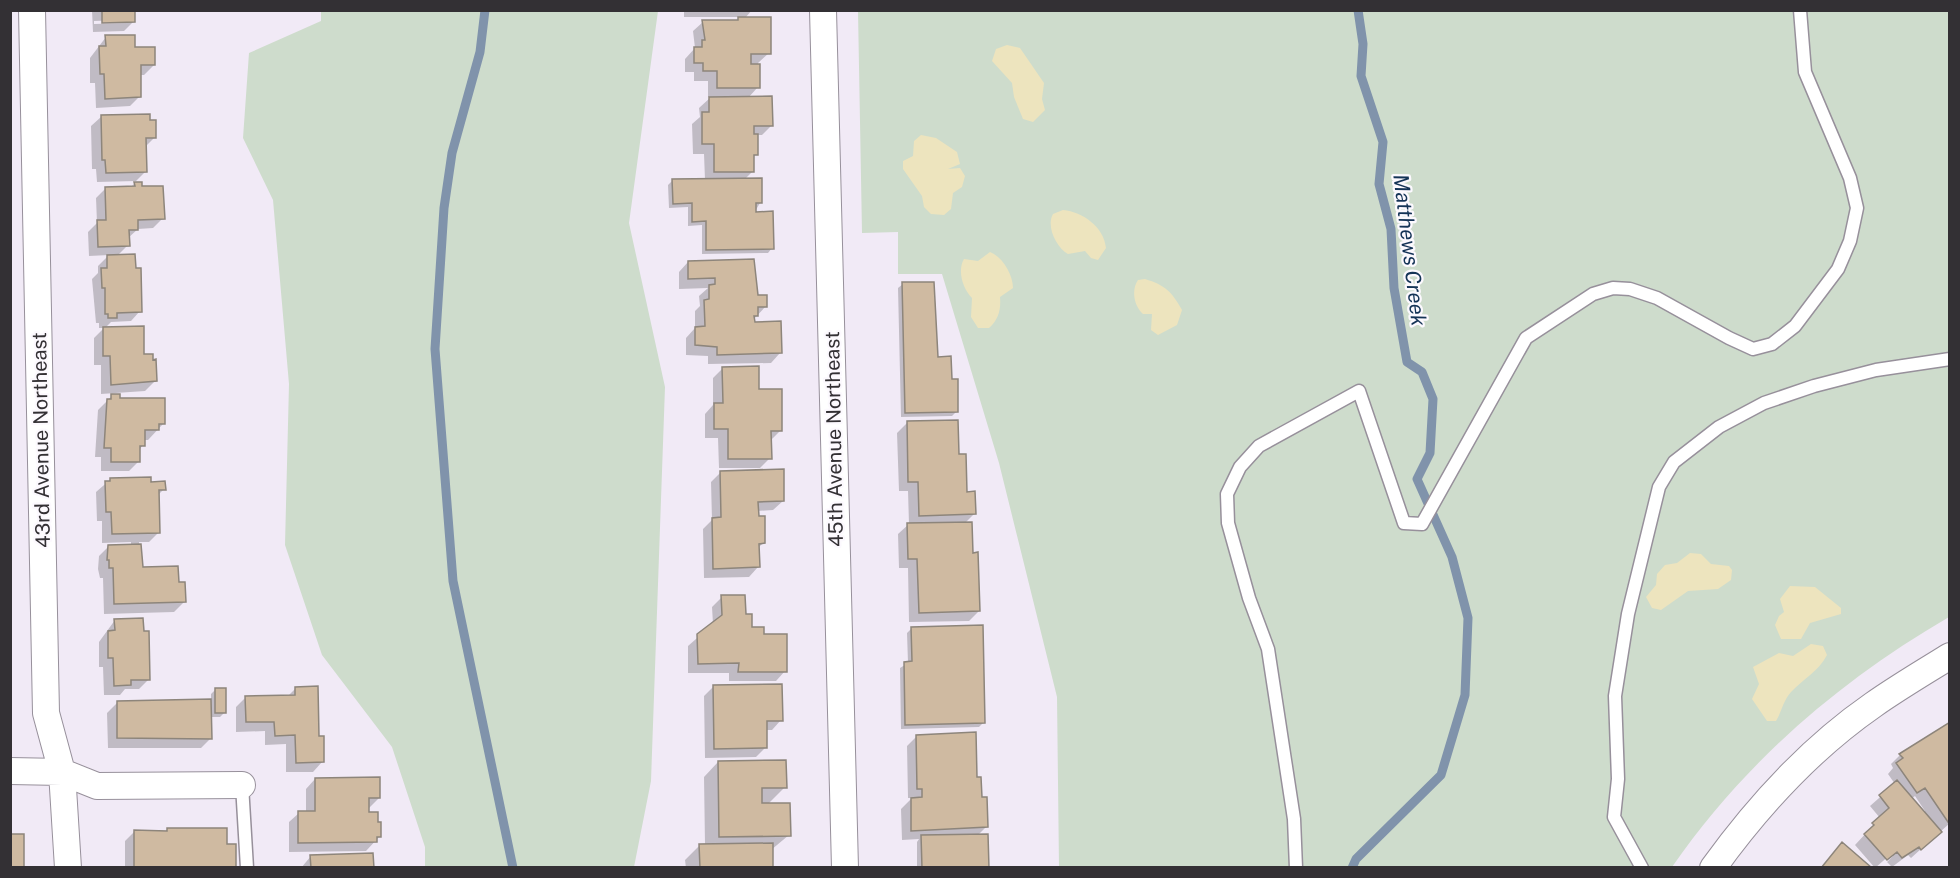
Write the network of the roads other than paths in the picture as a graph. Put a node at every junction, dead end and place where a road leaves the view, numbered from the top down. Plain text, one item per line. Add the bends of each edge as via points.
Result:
1 (32, 10) edge
2 (823, 10) edge
3 (1800, 10) edge
4 (1950, 359) edge
5 (1950, 656) edge
6 (10, 771) edge
7 (62, 772) junction
8 (242, 785) joint
9 (68, 867) edge
10 (247, 867) edge
11 (845, 867) edge
12 (1296, 867) edge
13 (1642, 867) edge
14 (1713, 867) edge

1 - 7 street, 43rd Avenue Northeast via 46,713
2 - 11 street, 45th Avenue Northeast
3 - 12 lane via 1805,72 1850,178 1857,208 1850,241 1838,269 1795,326 1772,344 1753,349 1657,298 1630,289 1613,288 1593,294 1526,338 1422,524 1404,523 1359,390 1259,446 1240,466 1227,494 1228,523 1268,649 1294,819
4 - 13 lane via 1876,370 1764,403 1719,427 1674,462 1659,486 1628,614 1615,696 1618,779 1614,817
5 - 14 street via 1871,706 1813,755 1764,804
6 - 7 street
7 - 8 street via 97,786
7 - 9 street, 43rd Avenue Northeast
8 - 10 lane

